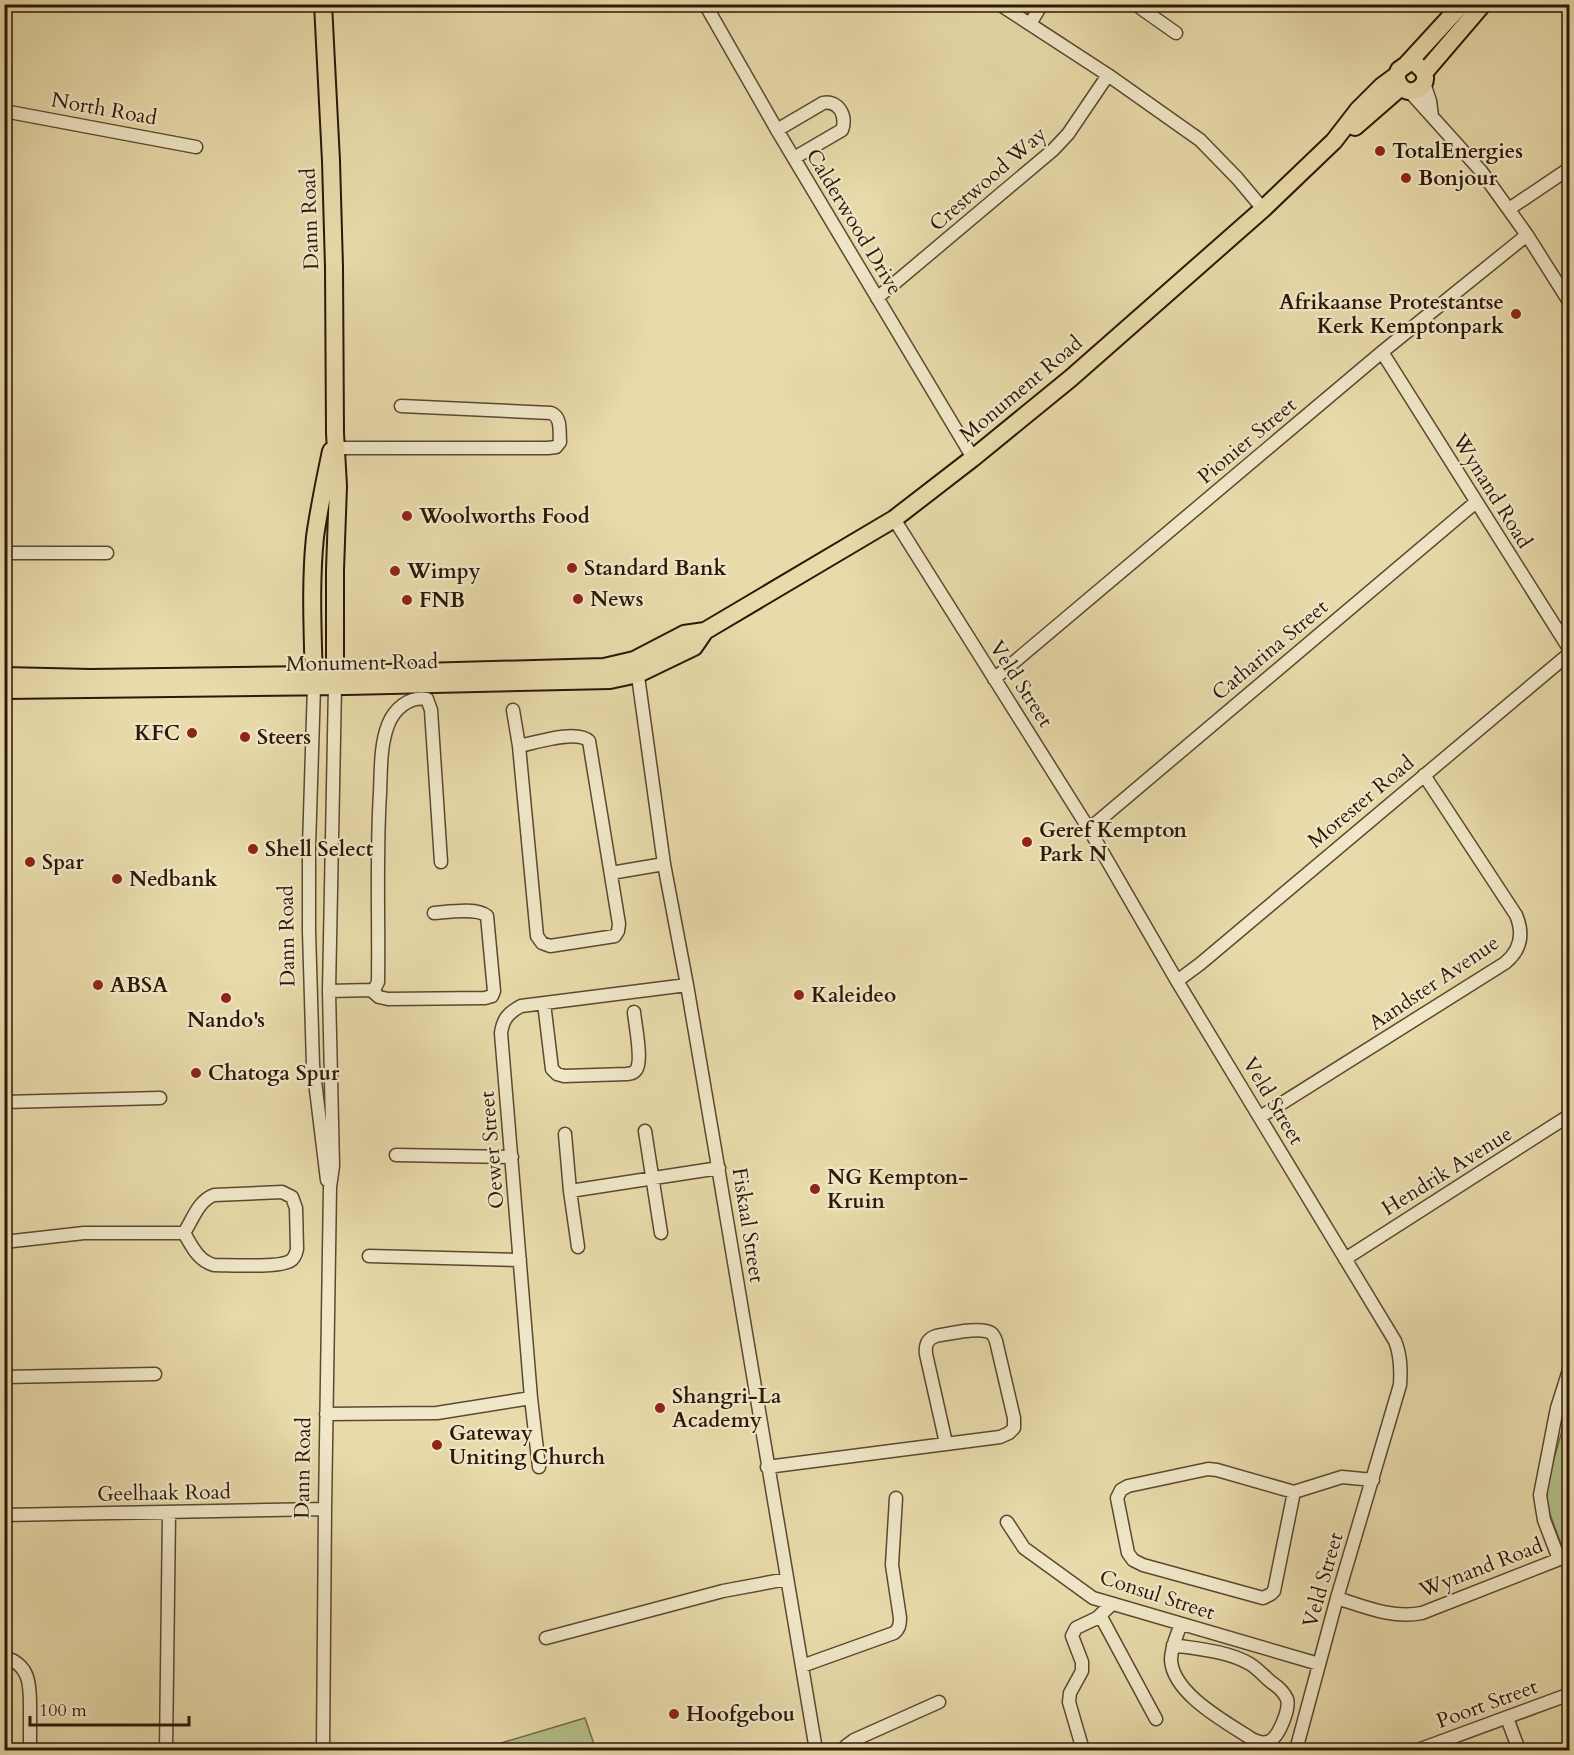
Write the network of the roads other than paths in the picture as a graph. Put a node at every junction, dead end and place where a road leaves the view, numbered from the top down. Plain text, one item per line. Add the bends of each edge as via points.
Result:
1 (323, 4) edge
2 (705, 4) edge
3 (999, 4) edge
4 (1042, 4) edge
5 (1136, 4) edge
6 (1462, 4) edge
7 (1484, 4) edge
8 (1030, 24) junction
9 (1176, 33) dead end
10 (1108, 75) junction
11 (1424, 78) junction
12 (1403, 79) junction
13 (4, 111) edge
14 (1432, 117) junction
15 (777, 130) junction
16 (196, 147) dead end
17 (794, 158) junction
18 (1569, 168) edge
19 (1263, 209) junction
20 (1509, 209) junction
21 (1527, 235) junction
22 (878, 298) junction
23 (1569, 303) edge
24 (1382, 352) junction
25 (401, 406) dead end
26 (336, 440) junction
27 (973, 458) junction
28 (1476, 502) junction
29 (894, 519) junction
30 (106, 553) dead end
31 (4, 554) edge
32 (1569, 651) edge
33 (630, 669) junction
34 (4, 676) edge
35 (994, 679) junction
36 (314, 680) junction
37 (335, 680) junction
38 (4, 690) edge
39 (513, 710) dead end
40 (519, 746) junction
41 (1424, 775) junction
42 (1089, 829) junction
43 (441, 862) dead end
44 (664, 864) junction
45 (611, 873) junction
46 (434, 913) dead end
47 (1177, 981) junction
48 (687, 985) junction
49 (371, 990) junction
50 (330, 991) junction
51 (544, 1003) junction
52 (634, 1012) dead end
53 (160, 1098) dead end
54 (4, 1102) edge
55 (1569, 1115) edge
56 (1260, 1118) junction
57 (645, 1131) dead end
58 (565, 1134) dead end
59 (396, 1155) dead end
60 (512, 1156) junction
61 (718, 1168) junction
62 (654, 1179) junction
63 (330, 1187) junction
64 (570, 1191) junction
65 (184, 1233) junction
66 (661, 1233) dead end
67 (4, 1242) edge
68 (578, 1247) dead end
69 (369, 1256) dead end
70 (1345, 1259) junction
71 (520, 1260) junction
72 (1569, 1367) edge
73 (155, 1374) dead end
74 (4, 1377) edge
75 (531, 1398) junction
76 (326, 1414) junction
77 (946, 1443) junction
78 (539, 1467) dead end
79 (768, 1467) junction
80 (1373, 1480) junction
81 (1294, 1492) junction
82 (897, 1498) dead end
83 (325, 1509) junction
84 (169, 1513) junction
85 (4, 1515) edge
86 (1007, 1522) dead end
87 (1564, 1557) edge
88 (787, 1579) junction
89 (1337, 1598) junction
90 (1112, 1604) junction
91 (1100, 1615) junction
92 (1181, 1624) junction
93 (546, 1638) dead end
94 (1173, 1645) junction
95 (4, 1657) edge
96 (1319, 1664) junction
97 (802, 1666) junction
98 (1569, 1694) edge
99 (939, 1702) dead end
100 (1507, 1718) junction
101 (1156, 1719) dead end
102 (30, 1750) edge
103 (166, 1750) edge
104 (323, 1750) edge
105 (816, 1750) edge
106 (843, 1750) edge
107 (1083, 1750) edge
108 (1296, 1750) edge
109 (1418, 1750) edge
110 (1519, 1750) edge

1 - 26 main road, Dann Road
2 - 15 street, Calderwood Drive
3 - 8 street
4 - 8 street
5 - 9 street
6 - 12 main road, Monument Road
7 - 11 main road, Monument Road
8 - 10 street
10 - 19 street via 1200,140
10 - 22 street, Crestwood Way via 1053,150
11 - 12 main road, Monument Road via 1418,90
11 - 12 main road via 1415,64
11 - 14 street
12 - 14 street
12 - 19 main road, Monument Road via 1364,104 1335,141
13 - 16 street, North Road
14 - 20 street
15 - 17 street, Calderwood Drive
15 - 17 street via 823,103 836,104 843,115 842,130
17 - 22 street, Calderwood Drive
18 - 20 street
19 - 27 main road, Monument Road via 1071,378
20 - 21 street
21 - 23 street
21 - 24 street, Pionier Street
22 - 27 street, Calderwood Drive
24 - 28 street, Wynand Road
24 - 35 street, Pionier Street
25 - 26 street via 551,412 558,418 560,442 548,448
26 - 36 main road, Dann Road via 315,538
26 - 37 main road, Dann Road
27 - 29 main road, Monument Road
28 - 32 street, Wynand Road
28 - 42 street, Catharina Street
29 - 33 main road, Monument Road via 705,631 694,647
29 - 35 street, Veld Street
30 - 31 street
32 - 41 street, Morester Road
33 - 37 main road, Monument Road via 610,681
33 - 44 street, Fiskaal Street via 642,705
34 - 36 main road, Monument Road
35 - 42 street, Veld Street
36 - 37 main road, Monument Road
36 - 38 main road, Monument Road
36 - 63 street, Dann Road via 309,847 312,1032 314,1080
37 - 50 street, Dann Road
39 - 40 street
40 - 45 street via 570,736 589,741
40 - 45 street via 537,936 542,943 555,946 617,934
41 - 47 street, Morester Road
41 - 56 street, Aandster Avenue via 1516,915 1521,929 1517,951 1505,963
42 - 47 street, Veld Street
43 - 49 street via 431,710 424,698 398,707 388,723 384,742 377,838 378,982
44 - 45 street
44 - 48 street, Fiskaal Street
46 - 49 street via 473,911 487,916 492,996 388,999
47 - 56 street, Veld Street
48 - 51 street, Oewer Street
48 - 61 street, Fiskaal Street
49 - 50 street
50 - 63 street, Dann Road
51 - 52 street via 552,1069 564,1076 635,1071 639,1057
51 - 60 street, Oewer Street via 521,1006 510,1011 503,1021
53 - 54 street
55 - 70 street, Hendrik Avenue
56 - 70 street, Veld Street
57 - 62 street
58 - 64 street
59 - 60 street
60 - 71 street, Oewer Street
61 - 62 street
61 - 79 street, Fiskaal Street
62 - 64 street
62 - 66 street
63 - 76 street, Dann Road
64 - 68 street
65 - 65 street via 202,1202 214,1195 282,1192 295,1201 297,1249 284,1264 213,1265 198,1256
65 - 67 street via 84,1233
69 - 71 street
70 - 80 street, Veld Street via 1395,1341 1401,1364 1400,1385
71 - 75 street, Oewer Street
72 - 87 street via 1540,1495 1544,1520
73 - 74 street
75 - 76 street via 436,1413
75 - 78 street, Oewer Street
76 - 83 street, Dann Road
77 - 77 street via 1000,1437 1014,1428 996,1341 987,1331 936,1336 926,1344
77 - 79 street
79 - 88 street, Fiskaal Street
80 - 81 street via 1342,1477
80 - 89 street, Veld Street
81 - 81 street via 1212,1469 1128,1486 1117,1498 1128,1554 1143,1565 1263,1598 1274,1591
82 - 97 street via 892,1565 900,1625 894,1633
83 - 84 street, Geelhaak Road
83 - 104 street, Dann Road
84 - 85 street, Geelhaak Road
84 - 103 street
86 - 90 street, Consul Street via 1027,1551 1091,1597
87 - 89 street, Wynand Road via 1411,1615 1385,1613
88 - 93 street via 723,1591
88 - 97 street, Fiskaal Street
89 - 96 street, Veld Street
90 - 91 street
90 - 92 street, Consul Street
91 - 101 street
91 - 107 street via 1076,1628 1072,1636 1083,1671 1069,1702
92 - 94 street
92 - 96 street, Consul Street
94 - 94 street via 1175,1675 1202,1706 1256,1741 1273,1738 1288,1707 1276,1686 1239,1658
95 - 102 street via 24,1670 30,1684
96 - 108 street, Veld Street
97 - 105 street, Fiskaal Street
98 - 100 street, Poort Street
99 - 106 street via 854,1740
100 - 109 street, Poort Street
100 - 110 street

